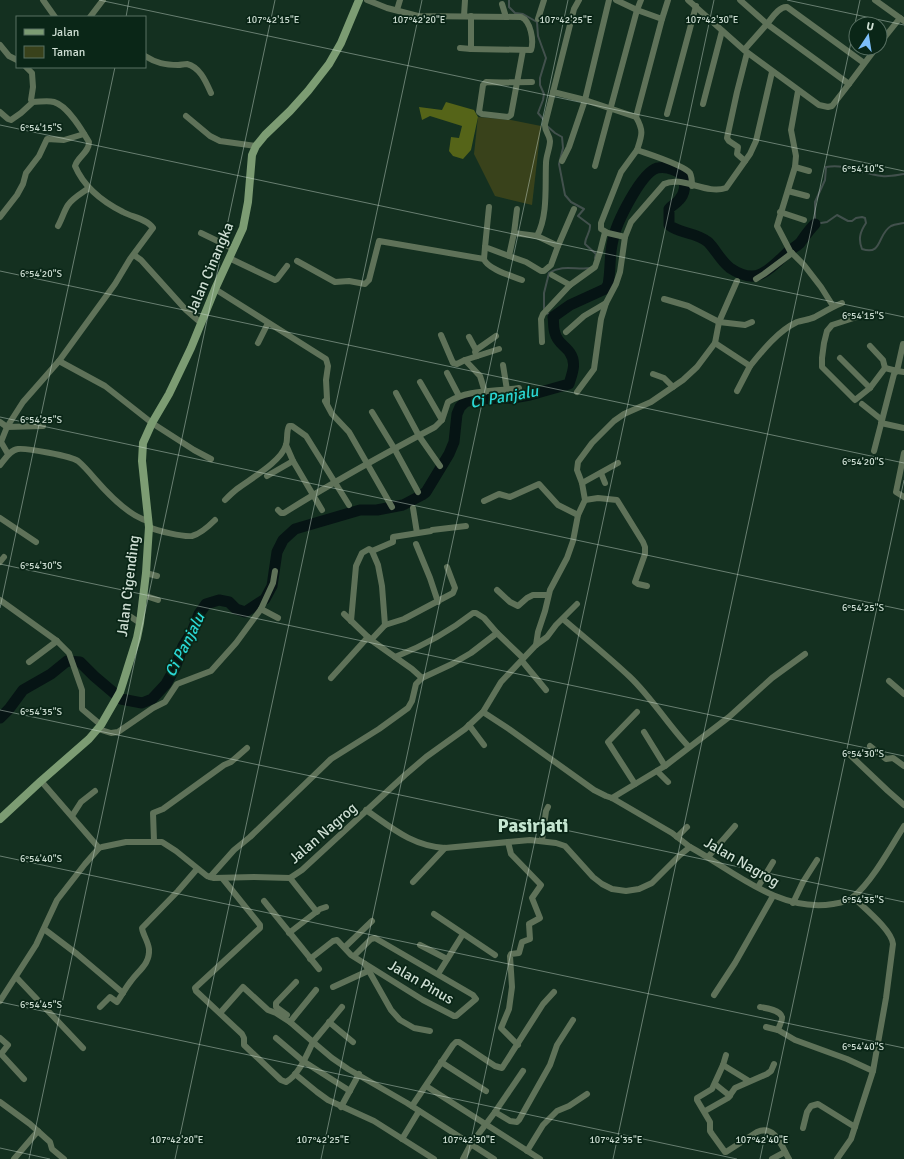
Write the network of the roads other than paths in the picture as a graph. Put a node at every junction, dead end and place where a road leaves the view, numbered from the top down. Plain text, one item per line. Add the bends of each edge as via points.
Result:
1 (43, 0) edge
2 (102, 0) edge
3 (359, 0) edge
4 (367, 0) edge
5 (400, 0) edge
6 (465, 0) edge
7 (544, 0) edge
8 (579, 0) edge
9 (609, 0) edge
10 (616, 0) edge
11 (641, 0) edge
12 (668, 0) edge
13 (688, 0) edge
14 (740, 0) edge
15 (875, 0) edge
16 (502, 4) dead end
17 (696, 6) junction
18 (397, 10) junction
19 (637, 10) junction
20 (54, 16) edge
21 (91, 16) edge
22 (464, 16) junction
23 (471, 16) junction
24 (506, 17) junction
25 (538, 19) dead end
26 (662, 19) junction
27 (902, 19) edge
28 (767, 24) junction
29 (722, 31) junction
30 (888, 34) edge
31 (0, 45) edge
32 (460, 48) dead end
33 (471, 49) junction
34 (523, 50) junction
35 (746, 52) junction
36 (870, 56) edge
37 (146, 57) edge
38 (16, 58) edge
39 (864, 63) junction
40 (27, 68) edge
41 (772, 72) junction
42 (518, 82) junction
43 (532, 82) dead end
44 (849, 84) junction
45 (798, 91) junction
46 (554, 92) junction
47 (211, 93) dead end
48 (585, 100) junction
49 (33, 102) junction
50 (703, 104) dead end
51 (611, 109) junction
52 (0, 112) edge
53 (668, 114) dead end
54 (186, 116) dead end
55 (636, 117) junction
56 (84, 134) junction
57 (256, 146) junction
58 (637, 150) junction
59 (562, 161) dead end
60 (745, 161) junction
61 (595, 166) dead end
62 (795, 167) junction
63 (809, 171) dead end
64 (691, 186) junction
65 (89, 188) junction
66 (788, 191) junction
67 (806, 196) dead end
68 (489, 206) dead end
69 (517, 209) dead end
70 (574, 209) dead end
71 (780, 212) junction
72 (0, 217) edge
73 (804, 220) dead end
74 (58, 226) dead end
75 (607, 232) junction
76 (201, 233) dead end
77 (514, 233) junction
78 (537, 236) junction
79 (626, 237) junction
80 (558, 246) junction
81 (485, 247) junction
82 (234, 249) junction
83 (791, 252) junction
84 (134, 255) junction
85 (509, 256) junction
86 (229, 258) junction
87 (484, 259) junction
88 (297, 261) dead end
89 (287, 266) dead end
90 (552, 275) dead end
91 (756, 279) dead end
92 (522, 280) dead end
93 (737, 281) dead end
94 (570, 285) junction
95 (215, 289) junction
96 (664, 299) dead end
97 (606, 303) junction
98 (842, 303) dead end
99 (833, 306) junction
100 (863, 315) dead end
101 (719, 322) junction
102 (752, 322) dead end
103 (201, 323) junction
104 (268, 323) junction
105 (566, 332) dead end
106 (441, 334) dead end
107 (496, 336) dead end
108 (469, 337) dead end
109 (542, 342) dead end
110 (258, 343) dead end
111 (715, 343) junction
112 (904, 343) edge
113 (870, 346) dead end
114 (499, 349) dead end
115 (477, 353) junction
116 (840, 358) dead end
117 (465, 360) junction
118 (59, 362) junction
119 (503, 365) dead end
120 (750, 366) junction
121 (885, 368) junction
122 (901, 372) edge
123 (447, 373) dead end
124 (653, 374) dead end
125 (420, 382) dead end
126 (673, 387) junction
127 (519, 388) dead end
128 (870, 388) junction
129 (507, 390) junction
130 (737, 391) dead end
131 (485, 392) junction
132 (577, 392) dead end
133 (396, 393) dead end
134 (459, 396) junction
135 (862, 404) dead end
136 (372, 412) dead end
137 (442, 420) junction
138 (0, 422) edge
139 (882, 422) junction
140 (152, 423) junction
141 (43, 426) dead end
142 (7, 427) junction
143 (904, 428) edge
144 (419, 436) junction
145 (286, 445) junction
146 (394, 448) junction
147 (874, 451) dead end
148 (904, 453) edge
149 (8, 454) junction
150 (211, 459) dead end
151 (293, 461) junction
152 (618, 463) dead end
153 (368, 464) junction
154 (0, 465) edge
155 (440, 466) dead end
156 (601, 473) junction
157 (267, 476) dead end
158 (336, 482) junction
159 (582, 483) junction
160 (606, 483) dead end
161 (418, 492) dead end
162 (313, 494) junction
163 (904, 497) edge
164 (225, 500) dead end
165 (585, 500) junction
166 (484, 501) dead end
167 (349, 505) dead end
168 (392, 507) dead end
169 (413, 508) dead end
170 (278, 510) dead end
171 (322, 510) dead end
172 (578, 515) junction
173 (0, 518) edge
174 (216, 520) dead end
175 (148, 524) junction
176 (466, 526) dead end
177 (416, 533) junction
178 (36, 542) dead end
179 (416, 544) dead end
180 (372, 551) junction
181 (446, 567) dead end
182 (275, 571) dead end
183 (146, 573) junction
184 (157, 576) dead end
185 (647, 586) dead end
186 (497, 590) dead end
187 (143, 595) junction
188 (548, 595) junction
189 (0, 600) edge
190 (158, 600) dead end
191 (438, 602) junction
192 (577, 604) dead end
193 (261, 609) junction
194 (344, 614) dead end
195 (128, 615) dead end
196 (278, 618) dead end
197 (563, 619) junction
198 (351, 621) junction
199 (140, 623) junction
200 (385, 625) junction
201 (538, 632) junction
202 (497, 633) junction
203 (547, 637) junction
204 (370, 638) junction
205 (57, 641) junction
206 (536, 645) junction
207 (805, 654) dead end
208 (395, 657) junction
209 (523, 660) junction
210 (29, 662) dead end
211 (331, 678) dead end
212 (422, 678) junction
213 (889, 681) dead end
214 (546, 690) dead end
215 (904, 694) edge
216 (482, 712) junction
217 (637, 712) dead end
218 (469, 725) junction
219 (100, 727) junction
220 (644, 732) dead end
221 (484, 745) dead end
222 (870, 746) dead end
223 (689, 747) junction
224 (247, 748) dead end
225 (848, 753) dead end
226 (665, 766) junction
227 (904, 766) edge
228 (657, 771) junction
229 (41, 781) junction
230 (668, 782) dead end
231 (635, 784) junction
232 (95, 791) dead end
233 (612, 798) junction
234 (904, 804) edge
235 (548, 807) dead end
236 (366, 810) junction
237 (72, 816) junction
238 (0, 819) edge
239 (735, 826) dead end
240 (687, 827) dead end
241 (903, 828) edge
242 (677, 837) junction
243 (542, 840) junction
244 (154, 841) junction
245 (508, 842) junction
246 (690, 847) junction
247 (99, 848) junction
248 (445, 848) junction
249 (708, 857) junction
250 (817, 860) dead end
251 (773, 862) dead end
252 (197, 869) junction
253 (210, 877) junction
254 (290, 878) junction
255 (223, 879) junction
256 (413, 882) dead end
257 (758, 887) junction
258 (773, 896) junction
259 (853, 897) junction
260 (264, 900) dead end
261 (793, 903) junction
262 (326, 907) dead end
263 (317, 912) junction
264 (434, 914) dead end
265 (372, 921) dead end
266 (44, 929) junction
267 (289, 933) junction
268 (463, 934) junction
269 (420, 945) dead end
270 (345, 948) junction
271 (495, 955) dead end
272 (354, 956) junction
273 (310, 959) junction
274 (447, 959) junction
275 (365, 964) junction
276 (318, 969) dead end
277 (368, 971) junction
278 (438, 974) junction
279 (16, 977) junction
280 (296, 982) dead end
281 (333, 986) dead end
282 (316, 990) dead end
283 (554, 992) dead end
284 (123, 993) junction
285 (714, 995) dead end
286 (0, 1001) edge
287 (342, 1006) dead end
288 (100, 1007) dead end
289 (760, 1007) dead end
290 (220, 1013) junction
291 (291, 1020) junction
292 (573, 1020) dead end
293 (329, 1022) junction
294 (766, 1026) dead end
295 (778, 1030) junction
296 (430, 1031) dead end
297 (0, 1038) edge
298 (276, 1038) dead end
299 (313, 1042) junction
300 (353, 1042) dead end
301 (518, 1045) junction
302 (83, 1048) dead end
303 (726, 1054) dead end
304 (303, 1061) junction
305 (441, 1062) junction
306 (774, 1064) dead end
307 (723, 1065) junction
308 (522, 1071) dead end
309 (873, 1071) junction
310 (295, 1074) junction
311 (359, 1074) junction
312 (24, 1079) dead end
313 (749, 1082) junction
314 (715, 1084) junction
315 (426, 1086) junction
316 (350, 1091) junction
317 (486, 1091) dead end
318 (587, 1094) dead end
319 (730, 1096) junction
320 (0, 1102) edge
321 (412, 1106) junction
322 (341, 1107) junction
323 (419, 1111) junction
324 (705, 1111) junction
325 (494, 1112) junction
326 (486, 1124) junction
327 (855, 1127) junction
328 (803, 1128) dead end
329 (38, 1131) junction
330 (402, 1139) junction
331 (471, 1144) junction
332 (527, 1151) junction
333 (785, 1152) junction
334 (57, 1157) edge
335 (14, 1159) edge
336 (64, 1159) edge
337 (434, 1159) edge
338 (463, 1159) edge
339 (494, 1159) edge
340 (540, 1159) edge
341 (772, 1159) edge
342 (789, 1159) edge
343 (837, 1159) edge

1 - 20 street
2 - 21 street
3 - 57 street, Jalan Cinangka via 342,43 329,64 308,91
4 - 18 street
5 - 18 street
6 - 22 street
7 - 25 street
8 - 46 street via 574,9
9 - 48 street
10 - 19 street
11 - 19 street
12 - 26 street
13 - 17 street
14 - 28 street
15 - 27 street
16 - 24 street
17 - 29 street
17 - 53 street
18 - 22 street via 418,16
19 - 26 street
19 - 51 street
22 - 23 street
23 - 24 street
23 - 33 street
24 - 34 street via 521,17 526,21 532,48 529,51
26 - 55 street
27 - 30 street
28 - 35 street
28 - 39 street via 780,8 787,7
28 - 44 street
29 - 35 street
29 - 50 street
31 - 38 street
32 - 33 street
33 - 34 street
34 - 42 street
35 - 41 street
35 - 60 street via 727,138 738,146 737,154
36 - 39 street
37 - 47 street via 161,64 190,65 205,79
39 - 44 street
40 - 49 street via 32,73
41 - 45 street
41 - 60 street via 756,141
42 - 42 street via 510,116 479,112 484,83
42 - 43 street
44 - 45 street via 832,106 828,107 819,105
45 - 62 street via 791,130 796,156
46 - 48 street
46 - 78 street via 545,123 550,141 546,161 542,225
48 - 51 street
48 - 59 street
49 - 52 street via 13,119 8,119
49 - 56 street via 46,101 62,106
51 - 55 street
51 - 61 street
54 - 57 street via 220,141
55 - 58 street via 642,130
56 - 65 street via 88,150 75,166
56 - 72 street via 64,140 47,140 26,173 17,195
57 - 82 street, Jalan Cinangka via 252,155 247,215
58 - 64 street via 688,171
58 - 75 street via 621,172 601,223 600,228
60 - 64 street via 726,188 720,190
62 - 63 street
62 - 66 street
64 - 79 street via 672,181 664,184 631,222
65 - 74 street via 68,206
65 - 84 street via 100,199 151,225 152,230
66 - 67 street
66 - 71 street
68 - 81 street
69 - 77 street
70 - 80 street
71 - 73 street
71 - 83 street via 777,226
75 - 79 street
75 - 94 street via 595,267
76 - 82 street
77 - 78 street
77 - 85 street
78 - 80 street
79 - 97 street via 620,272
80 - 85 street via 550,265 544,271
81 - 85 street
81 - 87 street
82 - 86 street, Jalan Cinangka
83 - 91 street
83 - 99 street via 821,286
84 - 103 street
84 - 118 street
86 - 89 street via 275,280
86 - 95 street, Jalan Cinangka
87 - 88 street via 379,241 369,280 365,284 336,282
87 - 92 street via 492,268
90 - 94 street
93 - 101 street
94 - 109 street via 543,314
95 - 103 street, Jalan Cinangka
95 - 104 street
96 - 101 street via 688,306
97 - 105 street via 584,316
97 - 132 street via 601,319 594,369
98 - 99 street
99 - 120 street via 788,328 772,341
100 - 128 street via 829,327 821,363 854,400
101 - 102 street via 745,325
101 - 111 street
103 - 140 street, Jalan Cinangka via 169,394
104 - 110 street
104 - 153 street via 324,357 328,366 327,404 332,414 349,432
106 - 117 street via 453,363
107 - 115 street
108 - 115 street
111 - 120 street
111 - 126 street via 697,368
112 - 122 street
113 - 121 street via 883,360
114 - 115 street
115 - 117 street
116 - 128 street
117 - 131 street via 480,376
118 - 140 street via 105,386
118 - 142 street via 23,402
119 - 129 street
120 - 130 street
121 - 122 street
121 - 128 street
122 - 139 street via 894,374
123 - 134 street
124 - 126 street via 666,378
125 - 137 street
126 - 159 street via 651,402 619,417 592,443 578,462 577,470
127 - 129 street
129 - 131 street
131 - 134 street
133 - 144 street
134 - 137 street via 448,402
135 - 139 street
136 - 146 street
137 - 144 street
138 - 142 street
139 - 143 street
139 - 147 street
140 - 150 street
140 - 175 street, Jalan Cinangka via 142,450
141 - 142 street
142 - 149 street via 1,442
144 - 146 street
144 - 155 street
145 - 151 street
145 - 158 street via 287,429 292,426 306,436
145 - 164 street via 268,467
146 - 153 street
146 - 161 street
148 - 163 street via 896,492
149 - 154 street
149 - 175 street via 17,449 73,458 79,461 127,510
151 - 157 street
151 - 162 street
152 - 156 street
153 - 158 street
153 - 168 street
156 - 159 street
156 - 160 street
158 - 162 street
158 - 167 street
159 - 165 street
162 - 170 street via 284,513
162 - 171 street
165 - 172 street
165 - 185 street via 617,500 644,544 645,554 635,582
166 - 172 street via 499,494 510,496 539,484 558,505
169 - 177 street
172 - 188 street via 566,560
173 - 178 street
174 - 175 street via 190,536 163,532
175 - 183 street, Jalan Cigending
176 - 177 street
177 - 180 street via 393,537 393,542
179 - 191 street
180 - 198 street via 369,549 362,553 356,566
180 - 200 street via 382,586
181 - 191 street via 455,590
182 - 193 street via 273,583
183 - 184 street
183 - 187 street, Jalan Cigending
186 - 188 street via 518,606 533,595
187 - 190 street
187 - 199 street, Jalan Cigending
188 - 201 street
189 - 205 street
191 - 200 street via 404,619
192 - 197 street
193 - 196 street
193 - 219 street via 211,671 177,684 165,702 118,732 111,733
194 - 198 street
195 - 199 street
197 - 203 street
197 - 223 street via 630,677
198 - 204 street
199 - 219 street, Jalan Cigending via 130,663 118,695
200 - 204 street
201 - 203 street
201 - 206 street
202 - 208 street via 484,618 475,613 451,630
202 - 209 street
202 - 212 street via 471,653
203 - 206 street
204 - 208 street
204 - 211 street
205 - 210 street
205 - 219 street via 69,653 74,666 82,690 82,709
206 - 209 street
207 - 223 street
208 - 212 street
209 - 214 street
209 - 216 street via 501,682
212 - 253 street via 416,684 408,708 331,758 234,850
213 - 215 street
216 - 218 street
216 - 233 street via 594,790
217 - 231 street via 608,742
218 - 221 street
218 - 236 street via 426,757
219 - 229 street, Jalan Cigending
220 - 226 street
222 - 227 street via 886,758 893,758
223 - 226 street
224 - 244 street via 231,762 153,814
225 - 234 street
226 - 228 street
228 - 230 street
228 - 231 street
229 - 237 street
229 - 238 street, Jalan Cigending
231 - 233 street
232 - 237 street via 81,802
233 - 242 street
235 - 243 street
236 - 248 street, Jalan Nagrog via 413,841
236 - 254 street, Jalan Nagrog via 302,870
237 - 247 street
239 - 249 street
240 - 242 street
241 - 259 street, Jalan Nagrog via 867,883
242 - 246 street
243 - 245 street, Jalan Nagrog
243 - 246 street, Jalan Nagrog via 565,846 593,877 612,889 622,891 652,883
244 - 247 street, Jalan Nagrog via 116,843
244 - 252 street, Jalan Nagrog via 164,843
245 - 248 street, Jalan Nagrog
245 - 301 street via 511,854 541,885 532,898 540,918 529,924 530,940 522,942 519,953 510,956 512,987 509,1009 501,1028
246 - 249 street, Jalan Nagrog
247 - 266 street via 57,900
248 - 256 street
249 - 257 street, Jalan Nagrog
250 - 261 street
251 - 257 street
252 - 253 street, Jalan Nagrog
252 - 284 street via 142,928 149,947 148,958 142,970
253 - 255 street, Jalan Nagrog
254 - 255 street, Jalan Nagrog
254 - 263 street
255 - 290 street via 260,927 195,988
257 - 258 street, Jalan Nagrog
258 - 261 street, Jalan Nagrog
258 - 285 street
259 - 261 street, Jalan Nagrog via 837,904 822,906
259 - 309 street via 869,911 892,940 886,998
260 - 267 street
262 - 263 street
263 - 267 street
264 - 268 street
265 - 270 street
266 - 279 street
266 - 284 street
267 - 273 street
268 - 271 street
268 - 274 street
269 - 274 street
270 - 272 street, Jalan Pinus
270 - 273 street via 336,940
272 - 275 street, Jalan Pinus
272 - 278 street via 375,938
273 - 276 street
274 - 278 street
275 - 277 street
275 - 278 street, Jalan Pinus via 436,1008 456,1016 476,999
277 - 281 street
277 - 296 street via 391,1010 400,1020 414,1028
279 - 286 street
279 - 302 street
280 - 291 street via 276,1005
282 - 291 street
283 - 301 street via 543,1004
284 - 288 street via 117,1002 110,997
287 - 293 street
289 - 295 street via 781,1014
290 - 291 street via 243,987 268,1010
290 - 310 street via 243,1036 244,1045 281,1080 288,1081
291 - 299 street
292 - 325 street via 557,1045 550,1065 520,1120 510,1121
293 - 299 street
293 - 300 street
294 - 295 street
295 - 309 street via 795,1040
297 - 312 street via 8,1045 1,1054
298 - 304 street
299 - 304 street
299 - 311 street via 332,1058
301 - 305 street via 502,1069 459,1042 453,1044
303 - 307 street
304 - 310 street
304 - 316 street
305 - 315 street
305 - 317 street
306 - 313 street via 766,1074
307 - 313 street
307 - 314 street
308 - 325 street
309 - 327 street
310 - 322 street
311 - 316 street
311 - 321 street
313 - 319 street via 735,1088
314 - 319 street
314 - 324 street via 712,1089 697,1098
315 - 321 street
315 - 326 street
316 - 322 street
318 - 332 street via 557,1111 543,1125
319 - 324 street
320 - 329 street
321 - 323 street
322 - 330 street via 374,1121
323 - 330 street
323 - 331 street
324 - 333 street via 710,1122 710,1130 725,1152 757,1132 765,1130 776,1136
325 - 326 street
326 - 331 street
326 - 332 street
327 - 328 street via 818,1104 811,1106 807,1112
327 - 343 street via 848,1144
329 - 334 street via 50,1142
329 - 335 street
330 - 337 street
331 - 338 street
331 - 339 street
332 - 340 street
333 - 341 street
333 - 342 street
334 - 336 street

